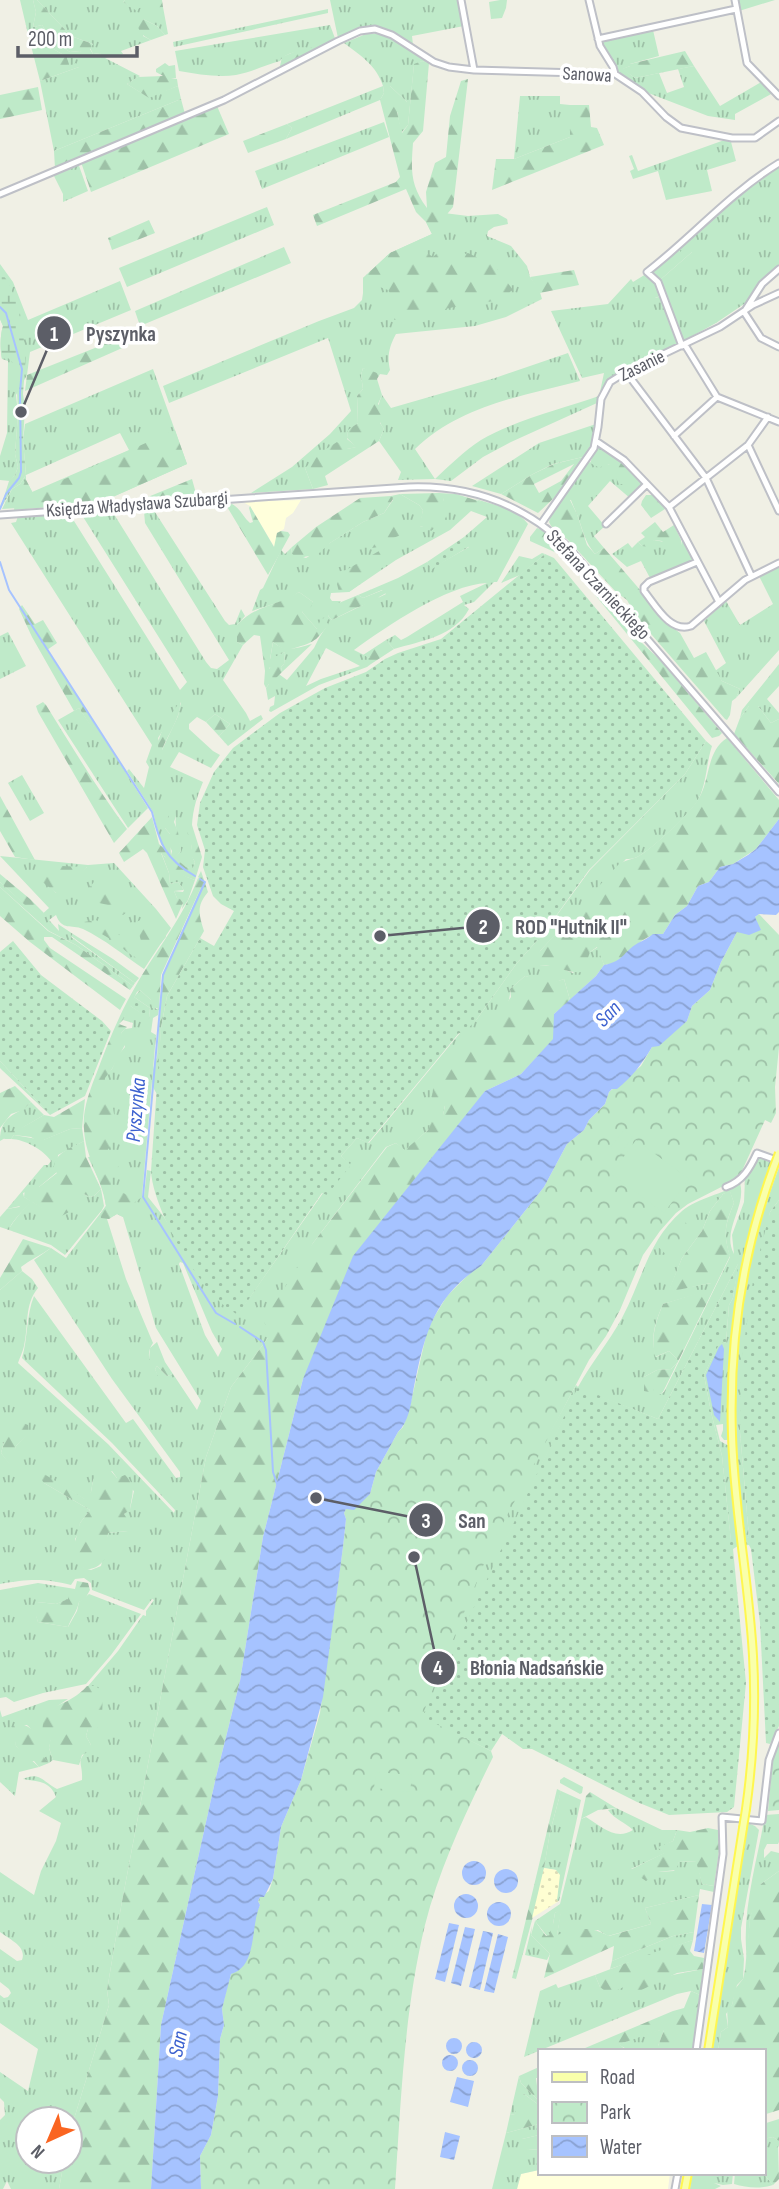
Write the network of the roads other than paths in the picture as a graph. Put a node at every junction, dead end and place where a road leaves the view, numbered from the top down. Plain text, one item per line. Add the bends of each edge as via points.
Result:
1 (461, 0) edge
2 (589, 0) edge
3 (734, 0) edge
4 (736, 9) junction
5 (598, 39) junction
6 (474, 70) junction
7 (615, 74) junction
8 (779, 96) edge
9 (779, 121) edge
10 (779, 163) edge
11 (0, 194) edge
12 (779, 269) edge
13 (779, 293) edge
14 (744, 312) junction
15 (684, 345) junction
16 (779, 347) edge
17 (626, 372) junction
18 (717, 397) junction
19 (768, 417) junction
20 (779, 422) edge
21 (674, 436) junction
22 (596, 441) junction
23 (748, 445) junction
24 (706, 478) junction
25 (648, 484) junction
26 (273, 496) joint
27 (668, 507) junction
28 (779, 511) edge
29 (0, 515) edge
30 (541, 524) junction
31 (607, 524) dead end
32 (697, 562) junction
33 (779, 563) edge
34 (751, 575) junction
35 (719, 602) junction
36 (779, 792) edge
37 (779, 1153) edge
38 (779, 1161) edge
39 (726, 1188) dead end
40 (779, 1733) edge
41 (696, 2049) edge
42 (708, 2049) edge

1 - 6 street
2 - 5 street
3 - 4 street
4 - 5 street
4 - 8 street via 747,63
5 - 7 street
6 - 7 street, Sanowa
6 - 11 street, Sanowa via 442,65 380,30 355,33 226,99
7 - 9 street, Sanowa via 688,130 749,139
10 - 15 street via 760,174 647,272 657,282
12 - 14 street via 762,284
13 - 14 street, Zasanie
14 - 15 street, Zasanie
14 - 16 street via 761,338
15 - 17 street, Zasanie
15 - 18 street
17 - 21 street
17 - 22 street, Zasanie via 610,382 602,395
18 - 19 street
18 - 21 street
19 - 20 street
19 - 23 street
21 - 24 street
22 - 25 street
22 - 30 street, Zasanie
23 - 24 street
23 - 28 street
24 - 27 street
24 - 34 street
25 - 27 street
25 - 31 street
26 - 29 street, Księdza Władysława Szubargi
26 - 30 street, Stefana Czarnieckiego via 443,487 497,500
27 - 32 street
30 - 36 street, Stefana Czarnieckiego via 579,558
32 - 35 street
32 - 35 street via 649,582 644,592 667,620 680,628 691,626
33 - 34 street
34 - 35 street
37 - 42 main road, bridge via 748,1257 734,1341 732,1438 751,1625 752,1754
38 - 39 street via 757,1153 745,1175
40 - 41 street via 769,1760 762,1821 722,1817 723,1854

